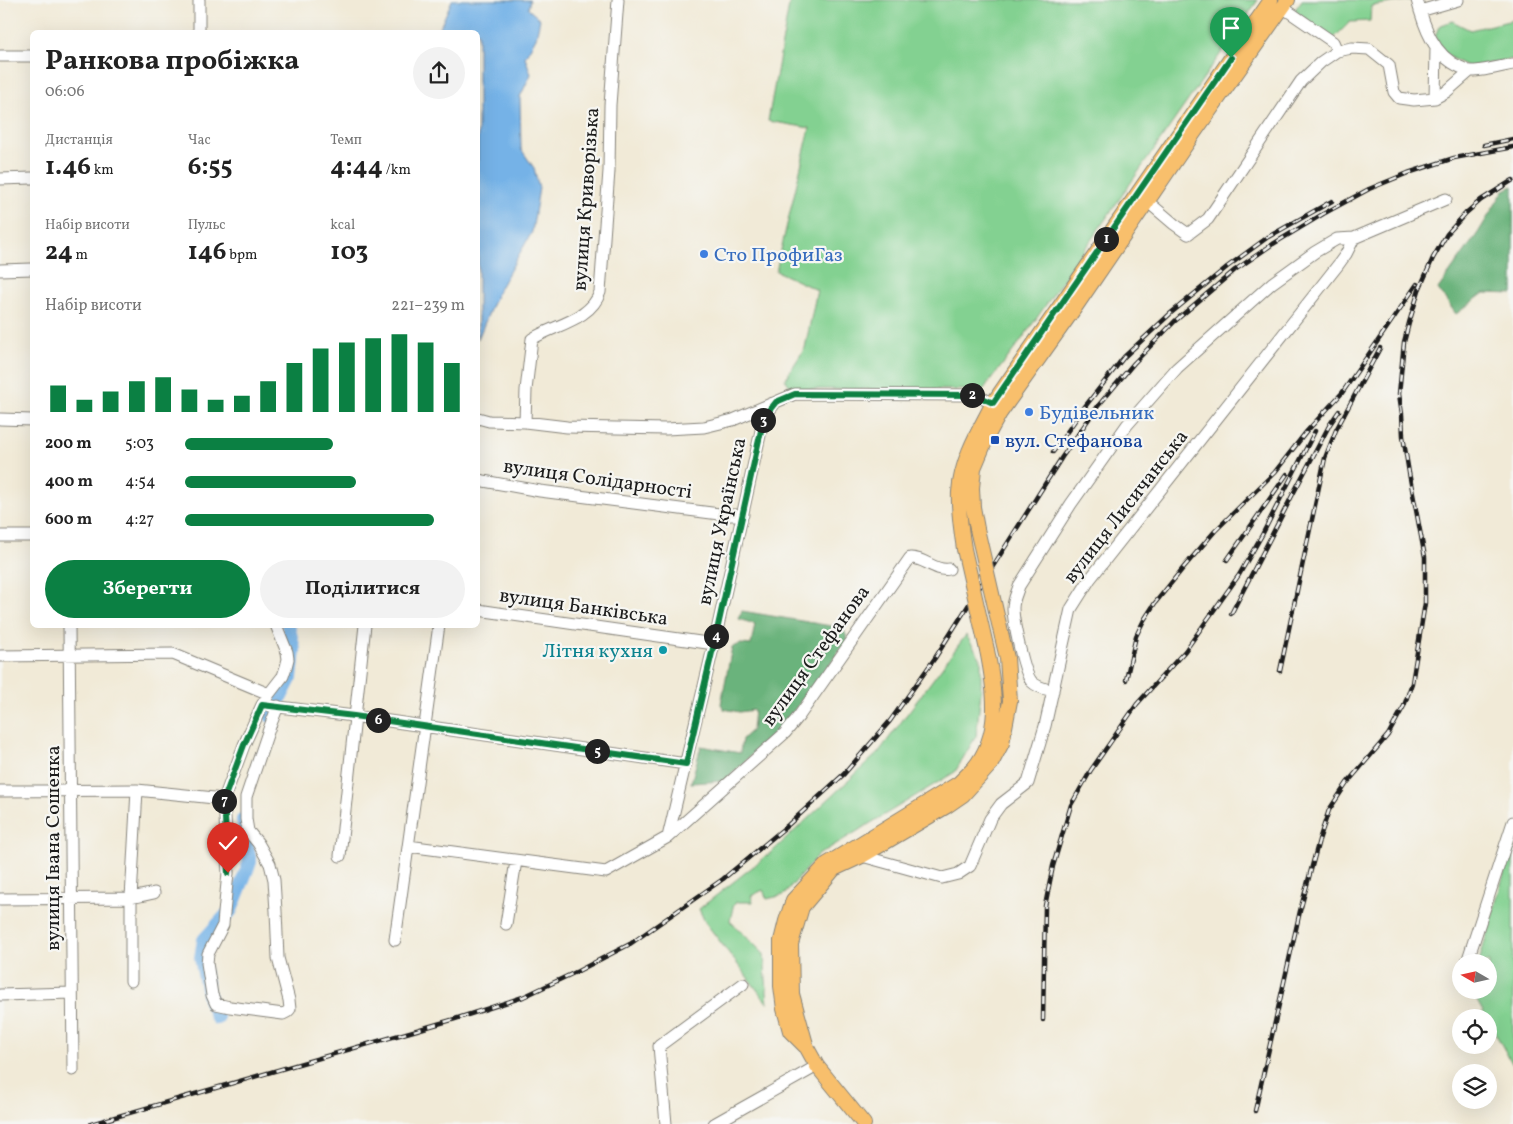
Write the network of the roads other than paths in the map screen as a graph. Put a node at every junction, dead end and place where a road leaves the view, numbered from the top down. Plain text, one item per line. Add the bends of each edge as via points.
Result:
1 (198, 0) edge
2 (618, 0) edge
3 (1458, 0) edge
4 (1280, 2) edge
5 (1418, 5) edge
6 (199, 30) edge
7 (1436, 48) junction
8 (1337, 51) junction
9 (0, 56) edge
10 (30, 56) edge
11 (1513, 64) edge
12 (1470, 71) junction
13 (1435, 98) junction
14 (30, 178) edge
15 (0, 179) edge
16 (1446, 199) dead end
17 (1147, 201) junction
18 (1354, 238) junction
19 (30, 269) edge
20 (0, 270) edge
21 (776, 402) junction
22 (997, 408) junction
23 (0, 419) edge
24 (480, 419) edge
25 (30, 420) edge
26 (525, 422) junction
27 (480, 480) edge
28 (743, 515) junction
29 (0, 536) edge
30 (30, 536) edge
31 (950, 569) dead end
32 (480, 610) edge
33 (69, 628) edge
34 (277, 628) edge
35 (365, 628) edge
36 (439, 628) edge
37 (714, 644) junction
38 (0, 656) edge
39 (69, 656) junction
40 (1053, 691) junction
41 (269, 694) junction
42 (264, 705) junction
43 (278, 706) junction
44 (354, 716) junction
45 (425, 726) junction
46 (686, 764) junction
47 (0, 790) edge
48 (71, 790) junction
49 (137, 790) junction
50 (224, 799) junction
51 (1513, 822) edge
52 (668, 837) junction
53 (408, 846) junction
54 (340, 856) dead end
55 (862, 856) junction
56 (516, 860) junction
57 (154, 892) dead end
58 (131, 898) junction
59 (0, 899) edge
60 (71, 899) junction
61 (506, 924) dead end
62 (395, 940) dead end
63 (1471, 954) edge
64 (131, 981) dead end
65 (743, 984) dead end
66 (72, 993) junction
67 (0, 995) edge
68 (808, 1048) junction
69 (817, 1066) junction
70 (73, 1070) dead end
71 (666, 1124) edge
72 (714, 1124) edge
73 (864, 1124) edge

1 - 6 street
2 - 26 street, вулиця Криворізька via 600,292 592,308 532,339
3 - 5 street
4 - 8 street via 1333,42
4 - 17 main road
4 - 22 main road
5 - 7 street
7 - 12 street via 1453,64
7 - 13 street
8 - 13 street via 1369,49 1389,66 1394,92 1399,98
8 - 17 street via 1302,81 1208,219 1188,234
9 - 10 street
11 - 12 street
12 - 13 street
14 - 15 street
16 - 18 street
17 - 22 main road
18 - 40 street, вулиця Лисичанська via 1346,254 1090,579 1072,609
18 - 40 street via 1337,240 1315,252 1272,283 1177,368 1128,425 1071,504 1020,586 1013,608 1026,672 1032,682
19 - 20 street
21 - 22 street via 795,394 976,395
21 - 26 street via 704,428 568,427
21 - 28 street, вулиця Українська via 764,417
22 - 55 main road, bridge via 974,468 973,497 977,529 1006,658 1010,700 1002,743 991,764 963,794
22 - 68 main road, bridge via 968,454 959,500 964,549 992,677 994,717 991,735 974,768 959,783 827,864 793,900 781,941 781,986 790,1031
23 - 25 street
24 - 26 street
27 - 28 street, вулиця Солідарності via 727,516
28 - 37 street, вулиця Українська
29 - 30 street
31 - 52 street, вулиця Стефанова via 942,570 916,557 910,558 784,734
32 - 37 street, вулиця Банківська
33 - 39 street, вулиця Івана Сошенка
34 - 41 street via 288,659 283,676
35 - 44 street
36 - 45 street
37 - 46 street, вулиця Українська
38 - 39 street
39 - 41 street via 174,654
39 - 48 street, вулиця Івана Сошенка
40 - 55 street, вулиця Лисичанська via 1028,783 1001,804 990,819 970,866 958,874 942,878
41 - 42 street
42 - 43 street
42 - 50 street via 244,745
43 - 44 street
43 - 50 street via 246,797 246,820 248,831 270,864 274,880 278,958 290,1009 283,1014 216,1004 212,995 208,954 223,919 228,873
44 - 45 street
44 - 54 street
45 - 46 street
45 - 53 street
46 - 52 street, вулиця Українська
47 - 48 street
48 - 49 street
48 - 60 street, вулиця Івана Сошенка
49 - 50 street
49 - 58 street
51 - 63 street
52 - 56 street via 606,872
53 - 56 street
53 - 62 street
55 - 68 main road via 834,869 802,907 791,944 792,994
56 - 61 street
57 - 58 street
58 - 60 street
58 - 64 street
59 - 60 street
60 - 66 street, вулиця Івана Сошенка
65 - 71 street via 659,1046
66 - 67 street
66 - 70 street, вулиця Івана Сошенка
68 - 69 main road
69 - 72 street
69 - 73 main road

